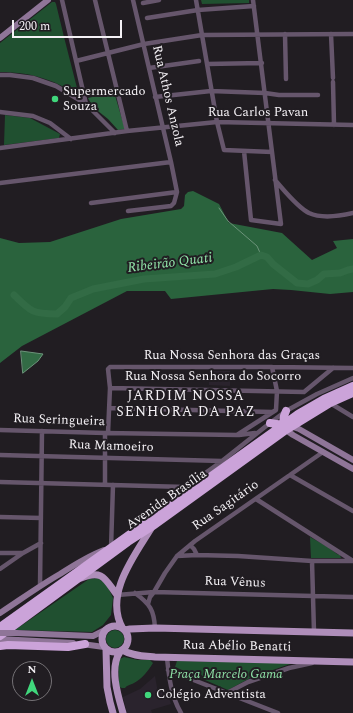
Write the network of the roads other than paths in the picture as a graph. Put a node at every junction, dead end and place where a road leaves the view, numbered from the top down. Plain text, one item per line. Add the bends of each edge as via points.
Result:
1 (48, 0) edge
2 (62, 0) edge
3 (95, 0) edge
4 (133, 0) edge
5 (159, 0) edge
6 (196, 0) edge
7 (253, 0) edge
8 (144, 2) dead end
9 (254, 6) junction
10 (198, 10) junction
11 (147, 18) dead end
12 (258, 34) junction
13 (286, 34) junction
14 (331, 34) junction
15 (353, 34) edge
16 (202, 35) junction
17 (0, 38) edge
18 (144, 44) junction
19 (108, 53) junction
20 (76, 61) junction
21 (199, 61) dead end
22 (262, 63) junction
23 (207, 64) junction
24 (149, 68) junction
25 (0, 75) edge
26 (286, 79) dead end
27 (212, 91) junction
28 (265, 93) junction
29 (318, 95) dead end
30 (155, 97) junction
31 (86, 104) junction
32 (0, 112) edge
33 (217, 122) junction
34 (269, 124) junction
35 (334, 125) junction
36 (353, 125) edge
37 (163, 128) junction
38 (127, 132) junction
39 (115, 133) junction
40 (71, 139) junction
41 (0, 148) edge
42 (244, 151) junction
43 (272, 152) junction
44 (171, 162) junction
45 (275, 180) junction
46 (0, 183) edge
47 (177, 194) junction
48 (91, 203) dead end
49 (128, 211) dead end
50 (353, 213) edge
51 (272, 367) junction
52 (333, 368) junction
53 (353, 368) edge
54 (353, 378) edge
55 (353, 386) edge
56 (110, 388) junction
57 (277, 391) junction
58 (353, 393) edge
59 (330, 403) junction
60 (110, 408) junction
61 (286, 411) junction
62 (272, 412) junction
63 (353, 417) edge
64 (270, 423) junction
65 (284, 428) junction
66 (0, 430) edge
67 (42, 431) junction
68 (107, 433) junction
69 (257, 433) junction
70 (237, 435) junction
71 (323, 452) junction
72 (0, 455) edge
73 (344, 455) junction
74 (42, 456) junction
75 (106, 458) junction
76 (353, 460) edge
77 (222, 461) junction
78 (340, 461) junction
79 (353, 469) edge
80 (290, 475) junction
81 (0, 482) edge
82 (41, 483) junction
83 (106, 484) junction
84 (113, 485) junction
85 (256, 499) junction
86 (353, 511) edge
87 (0, 517) edge
88 (41, 518) junction
89 (153, 526) junction
90 (41, 543) junction
91 (190, 545) junction
92 (111, 548) junction
93 (0, 553) edge
94 (23, 553) junction
95 (197, 555) junction
96 (177, 556) junction
97 (312, 561) junction
98 (353, 561) edge
99 (0, 569) edge
100 (77, 580) junction
101 (40, 586) junction
102 (154, 592) junction
103 (135, 593) junction
104 (117, 595) junction
105 (313, 596) junction
106 (353, 597) edge
107 (148, 604) junction
108 (0, 613) edge
109 (117, 616) junction
110 (0, 628) edge
111 (155, 628) junction
112 (107, 629) junction
113 (124, 629) junction
114 (314, 632) junction
115 (353, 633) edge
116 (0, 634) edge
117 (0, 639) edge
118 (84, 644) junction
119 (0, 646) edge
120 (105, 648) junction
121 (121, 651) junction
122 (167, 658) junction
123 (320, 662) junction
124 (352, 663) edge
125 (168, 670) junction
126 (227, 693) junction
127 (113, 713) edge
128 (123, 713) edge
129 (181, 713) edge
130 (278, 713) edge

1 - 17 street
2 - 20 street
3 - 19 street
4 - 18 street, Rua Athos Anzola
5 - 8 street
6 - 10 street
7 - 9 street
9 - 10 street
9 - 12 street
10 - 11 street
10 - 16 street
12 - 13 street
12 - 16 street
12 - 22 street
13 - 14 street
13 - 26 street
14 - 15 street
14 - 35 street
16 - 18 street
16 - 23 street
18 - 19 street
18 - 24 street, Rua Athos Anzola
19 - 20 street
19 - 38 street
20 - 31 street
21 - 24 street
22 - 23 street
22 - 28 street
23 - 27 street
24 - 30 street, Rua Athos Anzola
25 - 31 street via 33,78 48,83
27 - 28 street
27 - 30 street
27 - 33 street
28 - 29 street
28 - 34 street
30 - 37 street, Rua Athos Anzola
31 - 39 street
32 - 40 street via 33,116 50,123
33 - 34 street, Rua Carlos Pavan
33 - 37 street, Rua Carlos Pavan
33 - 42 street via 224,150
34 - 35 street, Rua Carlos Pavan
34 - 43 street
35 - 36 street, Rua Carlos Pavan
37 - 38 street, Rua Carlos Pavan
37 - 44 street, Rua Athos Anzola
38 - 39 street, Rua Carlos Pavan
39 - 40 street, Rua Carlos Pavan
40 - 41 street, Rua Carlos Pavan
42 - 43 street
42 - 45 street via 251,220 281,224
43 - 45 street
44 - 46 street
44 - 47 street, Rua Athos Anzola
45 - 50 street via 310,213 330,216
47 - 48 street
47 - 49 street via 171,206
51 - 52 street, Rua Nossa Senhora das Graças
51 - 56 street, Rua Nossa Senhora das Graças via 110,366
51 - 57 street
52 - 53 street, Rua Nossa Senhora das Graças
52 - 57 street, Rua Nossa Senhora do Socorro via 304,392
54 - 61 street, Avenida Brasília
55 - 65 highway, Avenida Brasília via 298,414
56 - 57 street, Rua Nossa Senhora do Socorro
56 - 60 street
57 - 62 street via 276,410
58 - 59 highway, Avenida Brasília
59 - 63 street
59 - 65 highway, Avenida Brasília
60 - 62 street
60 - 68 street
61 - 64 street, Avenida Brasília
61 - 65 highway
62 - 70 street
64 - 65 highway
64 - 69 street, Avenida Brasília
65 - 69 street, Rua Seringueira
65 - 71 street
65 - 73 street
65 - 89 highway, Avenida Brasília
65 - 92 highway, Avenida Brasília
66 - 67 street, Rua Seringueira
67 - 68 street, Rua Seringueira
67 - 74 street
68 - 70 street, Rua Seringueira
68 - 75 street
69 - 70 street, Rua Seringueira
69 - 77 street, Avenida Brasília
71 - 78 street
71 - 80 street, Rua Sagitário
72 - 74 street, Rua Mamoeiro
73 - 76 street
73 - 78 street
74 - 75 street, Rua Mamoeiro
74 - 82 street
75 - 77 street, Rua Mamoeiro
75 - 83 street
77 - 84 street, Avenida Brasília via 188,486
78 - 79 street
80 - 85 street, Rua Sagitário
80 - 86 street
81 - 82 street
82 - 83 street
82 - 88 street
83 - 84 street
84 - 92 street
85 - 91 street, Rua Sagitário
85 - 98 street
87 - 88 street
88 - 90 street
89 - 100 highway, Avenida Brasília
89 - 104 main road via 127,568
90 - 94 street
90 - 101 street
91 - 95 street
91 - 96 street, Rua Sagitário
92 - 101 street via 94,554
92 - 110 highway, Avenida Brasília
93 - 94 street
94 - 99 street
95 - 96 street
95 - 97 street
96 - 102 street, Rua Sagitário
97 - 98 street
97 - 105 street
100 - 104 main road via 100,575 107,580
100 - 116 highway, Avenida Brasília
101 - 108 street
102 - 103 street, Rua Vênus
102 - 105 street, Rua Vênus
102 - 107 street, Rua Sagitário
103 - 104 street, Rua Vênus
103 - 107 street
104 - 109 main road
105 - 106 street, Rua Vênus
105 - 114 street
107 - 111 street via 152,609
109 - 112 main road
109 - 113 main road
111 - 113 main road, Rua Abélio Benatti
111 - 114 main road, Rua Abélio Benatti
112 - 113 main road via 117,626
112 - 116 street, bridge via 93,636
112 - 120 main road via 102,638
113 - 121 main road via 128,642
114 - 115 main road, Rua Abélio Benatti
117 - 118 street
118 - 119 highway via 68,647
118 - 120 street
120 - 121 main road via 115,653
120 - 127 main road via 107,687
121 - 122 main road, Rua Abélio Benatti
121 - 128 main road via 115,662 115,679
122 - 123 main road, Rua Abélio Benatti
122 - 125 street
123 - 124 main road, Rua Abélio Benatti
123 - 126 street via 289,668 248,682
125 - 126 street
125 - 129 street via 173,694
126 - 130 street

